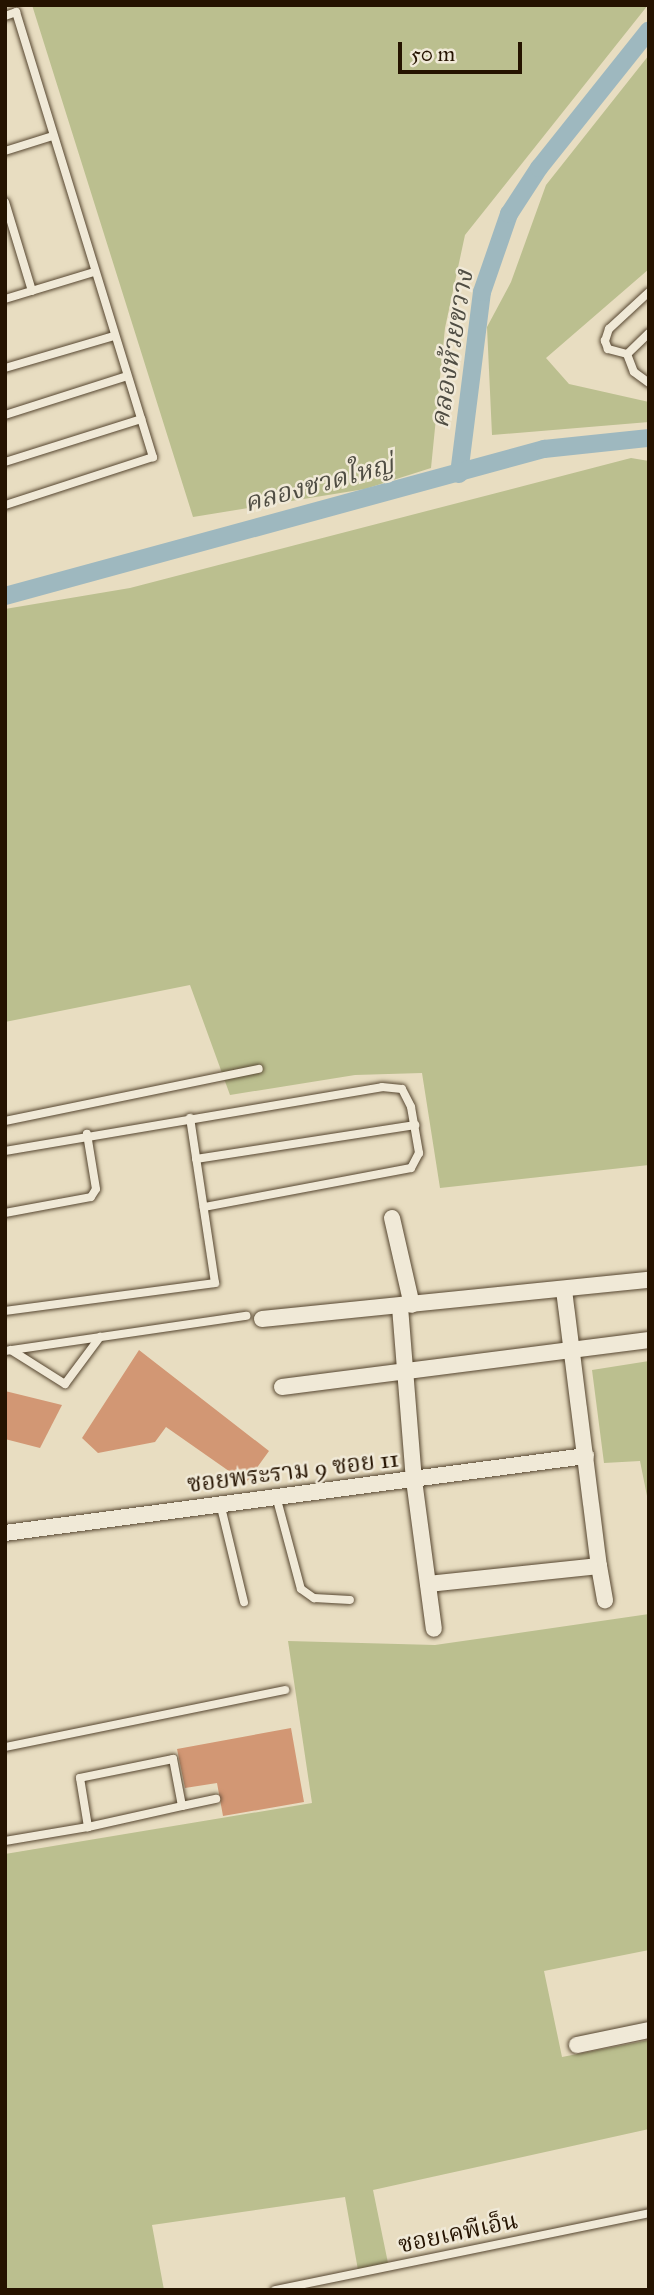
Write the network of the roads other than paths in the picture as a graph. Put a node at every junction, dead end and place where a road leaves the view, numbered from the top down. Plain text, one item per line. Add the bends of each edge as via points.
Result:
1 (5, 16) edge
2 (53, 136) junction
3 (5, 151) edge
4 (5, 202) edge
5 (94, 272) junction
6 (32, 291) junction
7 (649, 292) edge
8 (5, 299) edge
9 (649, 333) edge
10 (114, 336) junction
11 (627, 354) junction
12 (5, 368) edge
13 (127, 376) junction
14 (649, 383) edge
15 (5, 415) edge
16 (141, 419) junction
17 (5, 461) edge
18 (5, 505) edge
19 (259, 1069) dead end
20 (190, 1118) junction
21 (5, 1121) edge
22 (415, 1125) junction
23 (87, 1134) junction
24 (5, 1152) edge
25 (196, 1159) junction
26 (204, 1208) junction
27 (5, 1213) edge
28 (392, 1218) dead end
29 (649, 1280) edge
30 (564, 1290) junction
31 (406, 1306) junction
32 (5, 1311) edge
33 (254, 1318) joint
34 (100, 1337) junction
35 (649, 1340) edge
36 (8, 1350) edge
37 (572, 1351) junction
38 (405, 1371) junction
39 (282, 1387) dead end
40 (586, 1456) junction
41 (414, 1480) junction
42 (276, 1496) junction
43 (220, 1503) junction
44 (5, 1532) edge
45 (599, 1566) junction
46 (428, 1584) junction
47 (350, 1600) dead end
48 (605, 1600) dead end
49 (244, 1602) dead end
50 (434, 1629) dead end
51 (285, 1690) dead end
52 (5, 1746) edge
53 (216, 1799) dead end
54 (182, 1806) junction
55 (88, 1827) junction
56 (5, 1841) edge
57 (649, 2030) edge
58 (577, 2045) dead end
59 (649, 2213) edge
60 (275, 2290) edge

1 - 2 lane via 16,12
2 - 3 lane
2 - 5 lane
4 - 6 lane
5 - 6 lane
5 - 10 lane
6 - 8 lane
7 - 11 lane via 608,329 604,341 608,349
9 - 11 lane
10 - 12 lane
10 - 13 lane
11 - 14 lane via 635,372
13 - 15 lane
13 - 16 lane
16 - 17 lane
16 - 18 lane via 153,457
19 - 21 lane
20 - 22 lane via 395,1086 402,1089
20 - 23 lane
20 - 25 lane
22 - 25 lane
22 - 26 lane via 419,1159 411,1168
23 - 24 lane
23 - 27 lane via 96,1189 91,1197
25 - 26 lane
26 - 32 lane via 215,1283
28 - 31 street
29 - 30 street
30 - 31 street
30 - 37 street
31 - 33 street
31 - 38 street
33 - 34 lane
34 - 36 lane
34 - 36 lane via 65,1384
35 - 37 street
37 - 38 street
37 - 40 street
38 - 39 street
38 - 41 street
40 - 41 street, ซอยพระราม 9 ซอย 11
40 - 45 street
41 - 42 street, ซอยพระราม 9 ซอย 11
41 - 46 street
42 - 43 street, ซอยพระราม 9 ซอย 11
42 - 47 lane via 301,1589 314,1598
43 - 44 street, ซอยพระราม 9 ซอย 11
43 - 49 lane
45 - 46 street
45 - 48 street
46 - 50 street
51 - 52 lane
53 - 54 lane
54 - 55 lane
54 - 55 lane via 173,1759 80,1778
55 - 56 lane
57 - 58 street
59 - 60 lane, ซอยเคพีเอ็น

